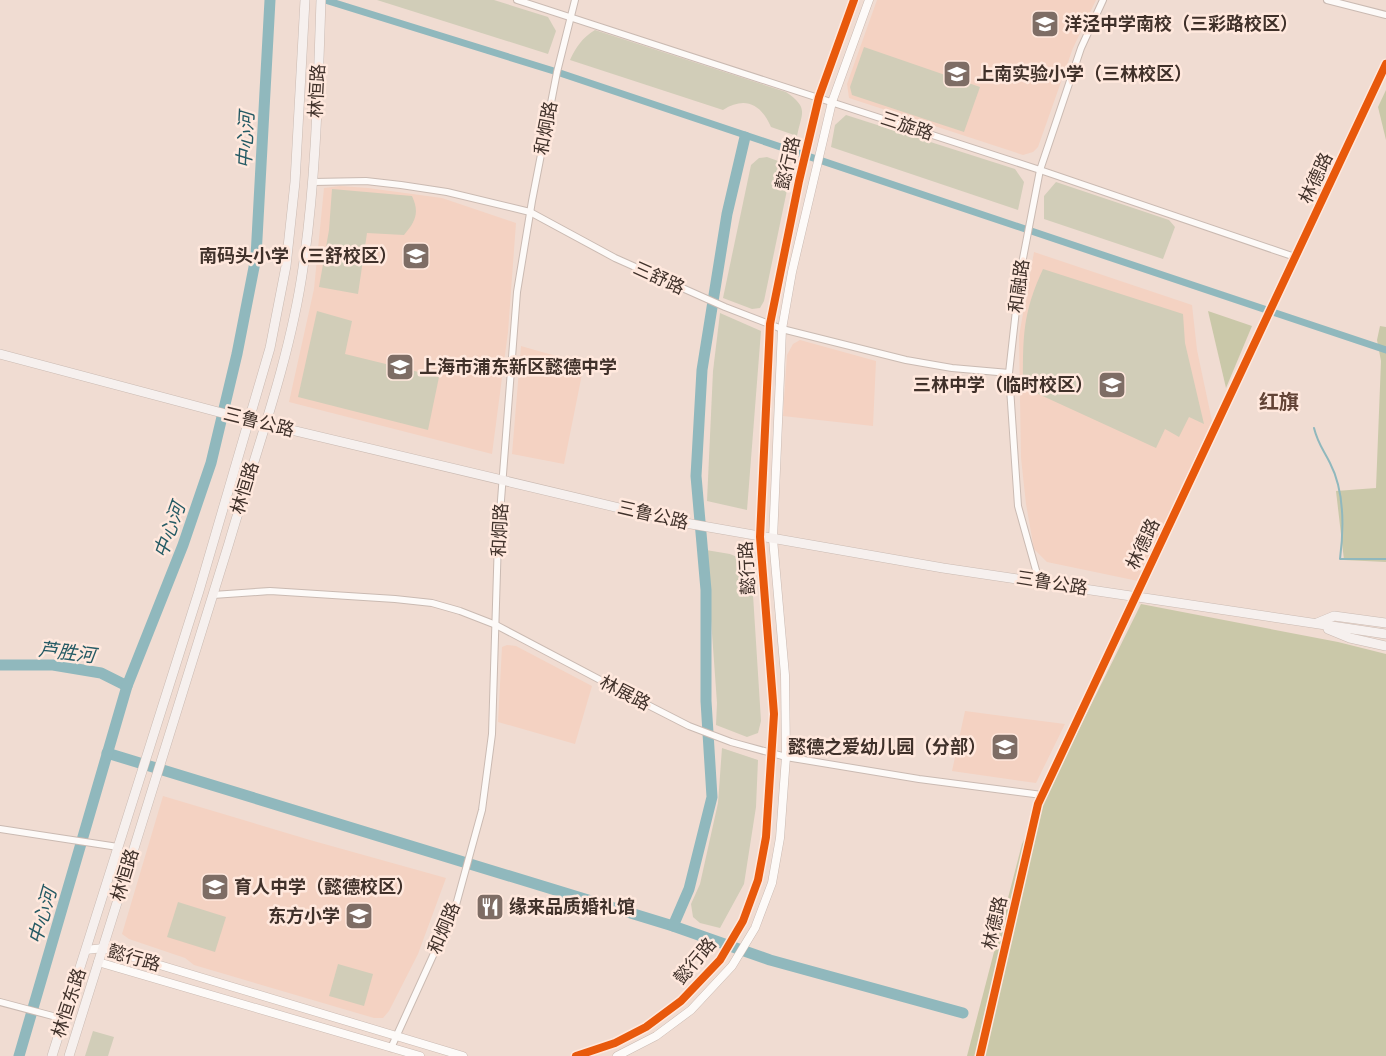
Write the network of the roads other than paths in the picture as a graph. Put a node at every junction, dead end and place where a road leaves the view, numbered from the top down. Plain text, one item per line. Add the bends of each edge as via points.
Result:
1 (305, 0) edge
2 (321, 0) edge
3 (517, 0) edge
4 (575, 0) edge
5 (854, 0) edge
6 (869, 0) edge
7 (1103, 0) edge
8 (1327, 0) edge
9 (1386, 15) edge
10 (570, 17) junction
11 (1386, 64) edge
12 (819, 97) junction
13 (832, 102) junction
14 (1040, 170) junction
15 (313, 182) junction
16 (530, 212) junction
17 (1295, 258) junction
18 (770, 324) junction
19 (782, 329) junction
20 (0, 354) edge
21 (1009, 373) junction
22 (246, 419) junction
23 (265, 423) junction
24 (504, 479) junction
25 (760, 537) junction
26 (773, 539) junction
27 (1039, 581) junction
28 (213, 595) junction
29 (1135, 596) junction
30 (1386, 623) edge
31 (1316, 624) junction
32 (496, 625) junction
33 (1386, 634) edge
34 (1386, 646) edge
35 (773, 754) junction
36 (786, 757) junction
37 (1042, 795) junction
38 (0, 829) edge
39 (118, 847) junction
40 (103, 948) junction
41 (86, 950) junction
42 (98, 962) junction
43 (0, 1002) edge
44 (64, 1019) junction
45 (396, 1036) junction
46 (391, 1048) junction
47 (52, 1056) edge
48 (69, 1056) edge
49 (420, 1056) edge
50 (462, 1056) edge
51 (576, 1056) edge
52 (617, 1056) edge
53 (980, 1056) edge

1 - 22 main road, 林恒路 via 296,182 286,266 275,324
2 - 15 main road, 林恒路
3 - 10 street, 三旋路
4 - 10 street, 和炯路
5 - 12 street, 懿行路
6 - 13 street, 懿行路
7 - 14 street, 和融路 via 1081,48
8 - 9 street
10 - 12 street, 三旋路
10 - 16 street, 和炯路
11 - 17 street, 林德路
12 - 13 street, 三旋路
12 - 18 street, 懿行路
13 - 14 street, 三旋路
13 - 19 street, 懿行路
14 - 17 street, 三旋路
14 - 21 street, 和融路 via 1020,274
15 - 16 street, 三舒路 via 401,185 447,192
15 - 23 main road, 林恒路 via 295,311
16 - 18 street, 三舒路 via 615,258
16 - 24 street, 和炯路 via 517,292
17 - 29 street, 林德路
18 - 19 street, 三舒路
18 - 25 street, 懿行路
19 - 21 street, 三舒路 via 906,360
19 - 26 street, 懿行路
20 - 22 main road, 三鲁公路
21 - 27 street, 和融路 via 1018,506
22 - 23 main road, 三鲁公路
22 - 39 main road, 林恒路
23 - 24 main road, 三鲁公路
23 - 28 main road, 林恒路
24 - 25 main road, 三鲁公路 via 669,520
24 - 32 street, 和炯路 via 498,539
25 - 26 main road, 三鲁公路
25 - 35 street, 懿行路 via 772,676
26 - 27 main road, 三鲁公路
26 - 36 street, 懿行路 via 785,675
27 - 29 main road, 三鲁公路
28 - 32 street, 林展路 via 270,591 395,599 432,603
28 - 40 main road, 林恒路
29 - 31 main road, 三鲁公路
29 - 37 street, 林德路
30 - 31 main road, 三鲁公路 via 1334,616
31 - 33 main road, 三鲁公路
31 - 34 main road, 三鲁公路 via 1350,638
32 - 35 street, 林展路 via 689,726
32 - 45 street, 和炯路 via 492,734 482,810 456,905
35 - 36 street, 林展路
35 - 51 street, 懿行路 via 766,837 758,880 742,921 720,960 681,1001 646,1027 615,1043
36 - 37 street, 林展路
36 - 52 street, 懿行路 via 780,838 772,883 755,928 732,966 691,1010 656,1036
37 - 53 street, 林德路
38 - 39 street
39 - 41 main road, 林恒路
40 - 41 street, 懿行路
40 - 42 main road, 林恒路
40 - 45 street, 懿行路
41 - 42 main road, 懿行路
41 - 44 main road, 林恒东路
42 - 46 street, 懿行路
42 - 48 main road, 林恒东路
43 - 44 street
44 - 47 main road, 林恒东路
45 - 46 street, 和炯路
45 - 50 street, 懿行路
46 - 49 street, 懿行路

